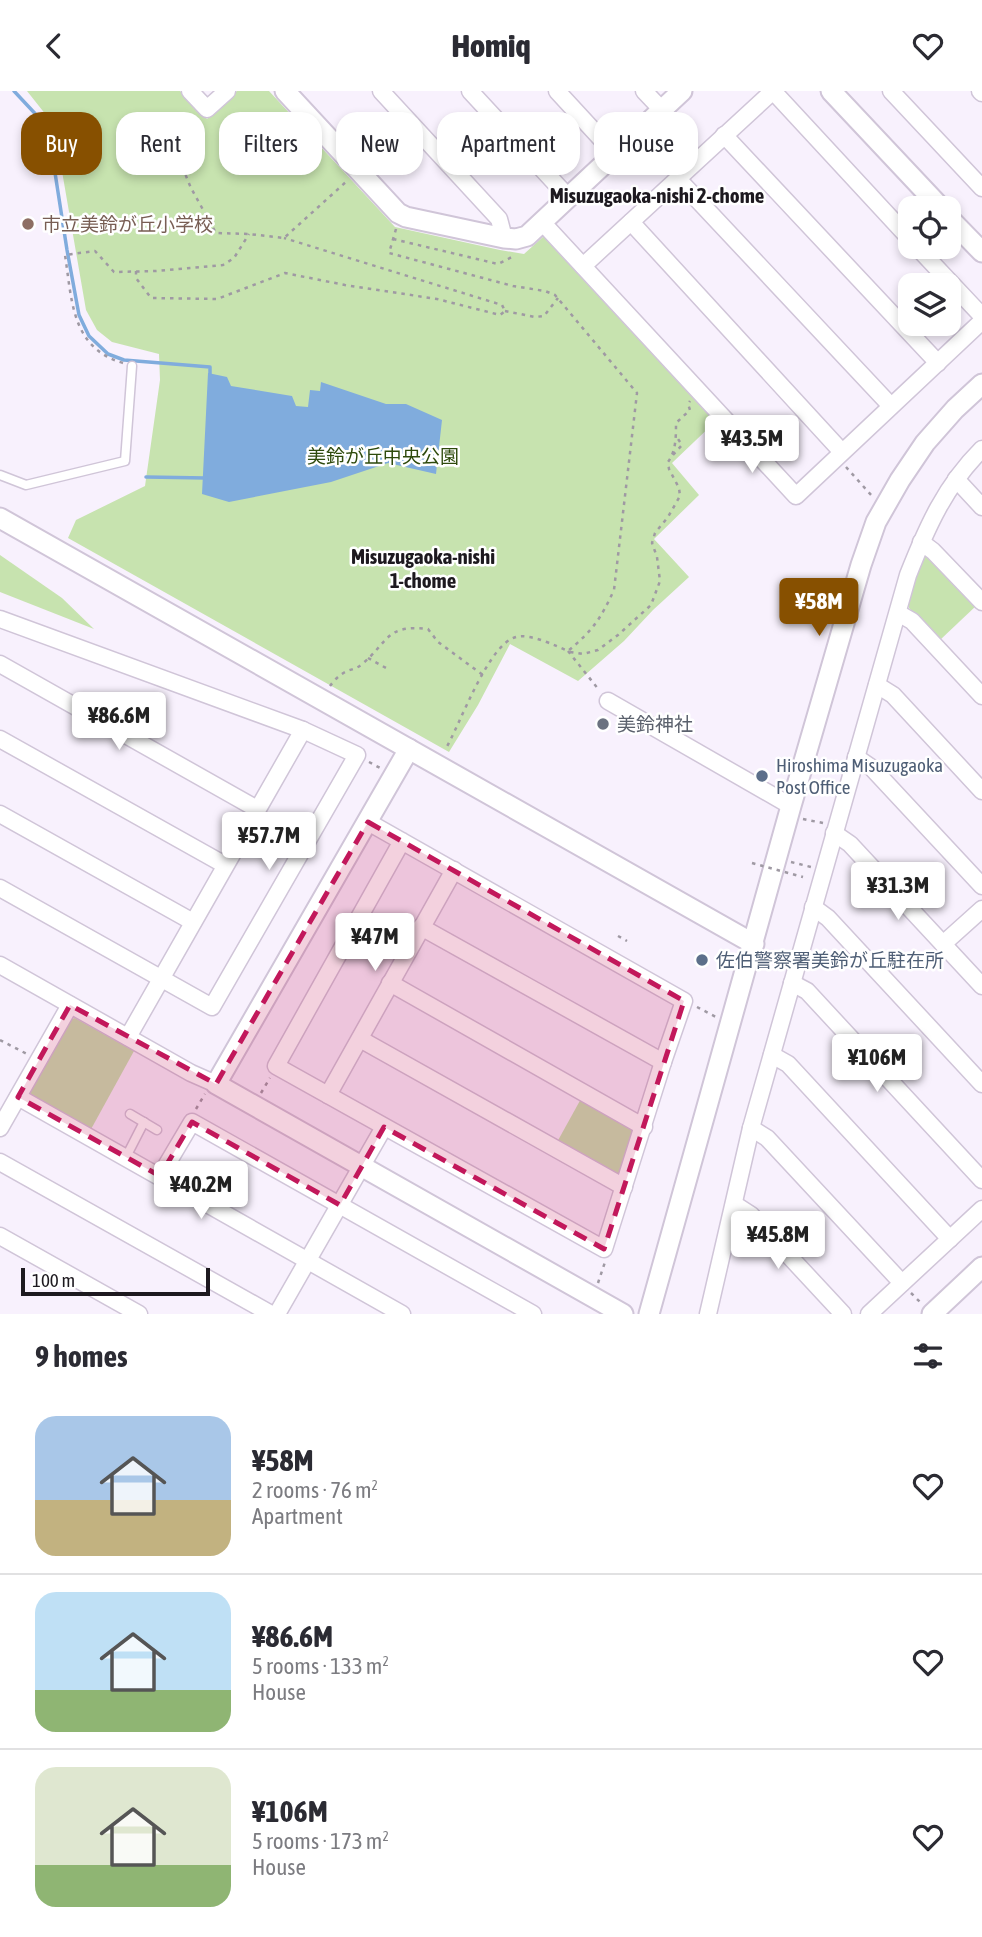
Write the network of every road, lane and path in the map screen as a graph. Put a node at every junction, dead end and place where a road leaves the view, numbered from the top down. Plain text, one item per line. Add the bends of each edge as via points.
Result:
1 (190, 91) edge
2 (228, 91) edge
3 (285, 91) edge
4 (381, 91) edge
5 (470, 91) edge
6 (557, 91) edge
7 (644, 91) edge
8 (682, 91) edge
9 (773, 91) edge
10 (831, 91) edge
11 (891, 91) edge
12 (207, 109) junction
13 (662, 110) joint
14 (594, 131) edge
15 (724, 135) junction
16 (594, 173) edge
17 (351, 176) dead end
18 (678, 179) junction
19 (982, 188) edge
20 (930, 196) edge
21 (568, 197) junction
22 (542, 222) junction
23 (631, 222) junction
24 (397, 226) dead end
25 (898, 226) edge
26 (961, 230) edge
27 (248, 234) junction
28 (284, 238) junction
29 (393, 239) junction
30 (509, 245) junction
31 (982, 252) edge
32 (928, 259) edge
33 (583, 266) junction
34 (136, 271) junction
35 (558, 299) junction
36 (505, 311) junction
37 (982, 319) edge
38 (938, 363) junction
39 (132, 366) joint
40 (982, 384) edge
41 (701, 392) junction
42 (891, 406) junction
43 (676, 436) junction
44 (982, 449) edge
45 (839, 455) junction
46 (672, 456) junction
47 (0, 475) edge
48 (956, 479) junction
49 (875, 499) dead end
50 (982, 507) edge
51 (0, 518) edge
52 (921, 542) junction
53 (982, 603) edge
54 (898, 613) junction
55 (0, 619) edge
56 (568, 651) junction
57 (368, 658) junction
58 (0, 664) edge
59 (386, 668) dead end
60 (483, 675) junction
61 (877, 685) junction
62 (330, 686) dead end
63 (982, 696) edge
64 (608, 701) joint
65 (303, 730) junction
66 (0, 739) edge
67 (409, 749) junction
68 (442, 754) dead end
69 (357, 755) junction
70 (856, 757) junction
71 (387, 772) dead end
72 (982, 791) edge
73 (791, 806) junction
74 (257, 809) junction
75 (0, 814) edge
76 (807, 819) dead end
77 (368, 822) junction
78 (832, 829) junction
79 (402, 841) junction
80 (752, 863) dead end
81 (795, 863) dead end
82 (225, 865) junction
83 (810, 867) dead end
84 (454, 870) junction
85 (803, 877) dead end
86 (982, 886) edge
87 (0, 888) edge
88 (813, 907) junction
89 (982, 909) edge
90 (192, 922) junction
91 (421, 927) junction
92 (618, 936) dead end
93 (627, 941) dead end
94 (754, 944) junction
95 (943, 944) junction
96 (0, 965) edge
97 (161, 978) junction
98 (792, 982) junction
99 (390, 983) junction
100 (982, 986) edge
101 (684, 1000) junction
102 (70, 1005) junction
103 (720, 1019) dead end
104 (128, 1037) junction
105 (359, 1039) junction
106 (0, 1040) edge
107 (772, 1055) junction
108 (38, 1062) junction
109 (663, 1062) junction
110 (276, 1066) junction
111 (982, 1084) edge
112 (211, 1087) junction
113 (328, 1095) junction
114 (18, 1097) junction
115 (258, 1098) dead end
116 (130, 1114) dead end
117 (144, 1122) junction
118 (192, 1122) junction
119 (384, 1127) junction
120 (644, 1127) junction
121 (0, 1128) edge
122 (751, 1128) junction
123 (157, 1130) dead end
124 (125, 1157) junction
125 (0, 1162) edge
126 (361, 1167) junction
127 (160, 1176) junction
128 (982, 1180) edge
129 (624, 1187) junction
130 (734, 1204) junction
131 (340, 1205) junction
132 (982, 1209) edge
133 (0, 1235) edge
134 (950, 1239) junction
135 (604, 1249) junction
136 (307, 1261) junction
137 (982, 1267) edge
138 (902, 1283) junction
139 (596, 1301) edge
140 (928, 1310) edge
141 (139, 1314) edge
142 (271, 1314) edge
143 (277, 1314) edge
144 (402, 1314) edge
145 (533, 1314) edge
146 (622, 1314) edge
147 (649, 1314) edge
148 (708, 1314) edge
149 (843, 1314) edge
150 (869, 1314) edge

1 - 12 street
2 - 12 street
3 - 30 street via 398,213
4 - 30 street via 499,219
5 - 21 street
6 - 14 street
7 - 13 street
8 - 13 street
9 - 15 street
9 - 25 street
10 - 20 street
11 - 19 street
12 - 27 path via 173,145 216,233
15 - 18 street
15 - 38 street
16 - 21 street
17 - 28 path
18 - 23 street
18 - 42 street
21 - 22 street
22 - 30 street
22 - 33 street
23 - 33 street
23 - 45 street
24 - 29 path
26 - 31 street
27 - 28 path
27 - 34 path via 234,258 223,265
28 - 36 path via 502,305
29 - 30 path via 498,264 512,257
29 - 35 path via 389,253
32 - 37 street
33 - 41 street
34 - 36 path via 151,298 217,299 285,273 437,299 500,315
34 - 39 path via 114,271 95,251 65,255 80,330 106,356
35 - 36 path via 544,316
35 - 56 path via 637,393 614,590 600,619
37 - 38 street
38 - 42 street
39 - 47 lane via 125,461 26,485
40 - 73 street via 925,443 876,523
41 - 43 path via 676,423
41 - 45 street via 796,496
42 - 45 street
43 - 46 path
43 - 46 path via 682,445
44 - 48 street
45 - 49 path
46 - 56 path via 668,466 680,496 654,533 660,581 651,605 598,650
48 - 50 street
48 - 52 street
51 - 67 street
52 - 53 street
52 - 54 street
54 - 61 street
54 - 63 street via 912,621
55 - 65 street
56 - 60 path via 514,637 495,654
56 - 64 path
57 - 59 path
57 - 60 path via 399,629 428,629 438,642
57 - 62 path
58 - 74 street
60 - 68 path
61 - 70 street
61 - 72 street via 893,695
64 - 73 street
65 - 69 street
65 - 74 street
66 - 82 street
67 - 77 street
67 - 94 street
69 - 71 path
69 - 97 street via 212,1007
70 - 78 street
70 - 86 street via 872,768
73 - 94 street
74 - 82 street
75 - 90 street
76 - 78 path
77 - 79 street
77 - 112 street
78 - 88 street
78 - 95 street
79 - 84 street
79 - 110 street
80 - 85 path, bridge
81 - 83 path
82 - 90 street
84 - 91 street
84 - 101 street
87 - 97 street
88 - 98 street
88 - 111 street
89 - 95 street
90 - 97 street
91 - 99 street
91 - 109 street
92 - 93 path
94 - 147 street
95 - 100 street
96 - 102 street
97 - 104 street
98 - 107 street
98 - 128 street via 807,991
99 - 105 street
99 - 120 street
101 - 103 path
101 - 109 street
102 - 104 street
102 - 108 street
104 - 112 street
105 - 113 street
105 - 129 street
106 - 108 path
107 - 122 street
107 - 134 street via 788,1064
108 - 114 street
109 - 120 street
110 - 113 street
110 - 115 path
112 - 118 path
112 - 126 street
113 - 119 street
114 - 121 street
114 - 124 street
116 - 117 lane
117 - 123 lane
117 - 124 lane
118 - 127 street
118 - 131 street
119 - 126 street
119 - 135 street
120 - 129 street
122 - 130 street
122 - 138 street via 767,1138
124 - 127 street
125 - 142 street
126 - 131 street
126 - 139 street
127 - 136 street
129 - 135 street
130 - 148 street
130 - 149 street via 751,1215
131 - 136 street
131 - 145 street
132 - 134 street
133 - 141 street
134 - 138 street
135 - 139 path
136 - 143 street
136 - 144 street
137 - 140 street
138 - 140 path
138 - 150 street
139 - 146 street

